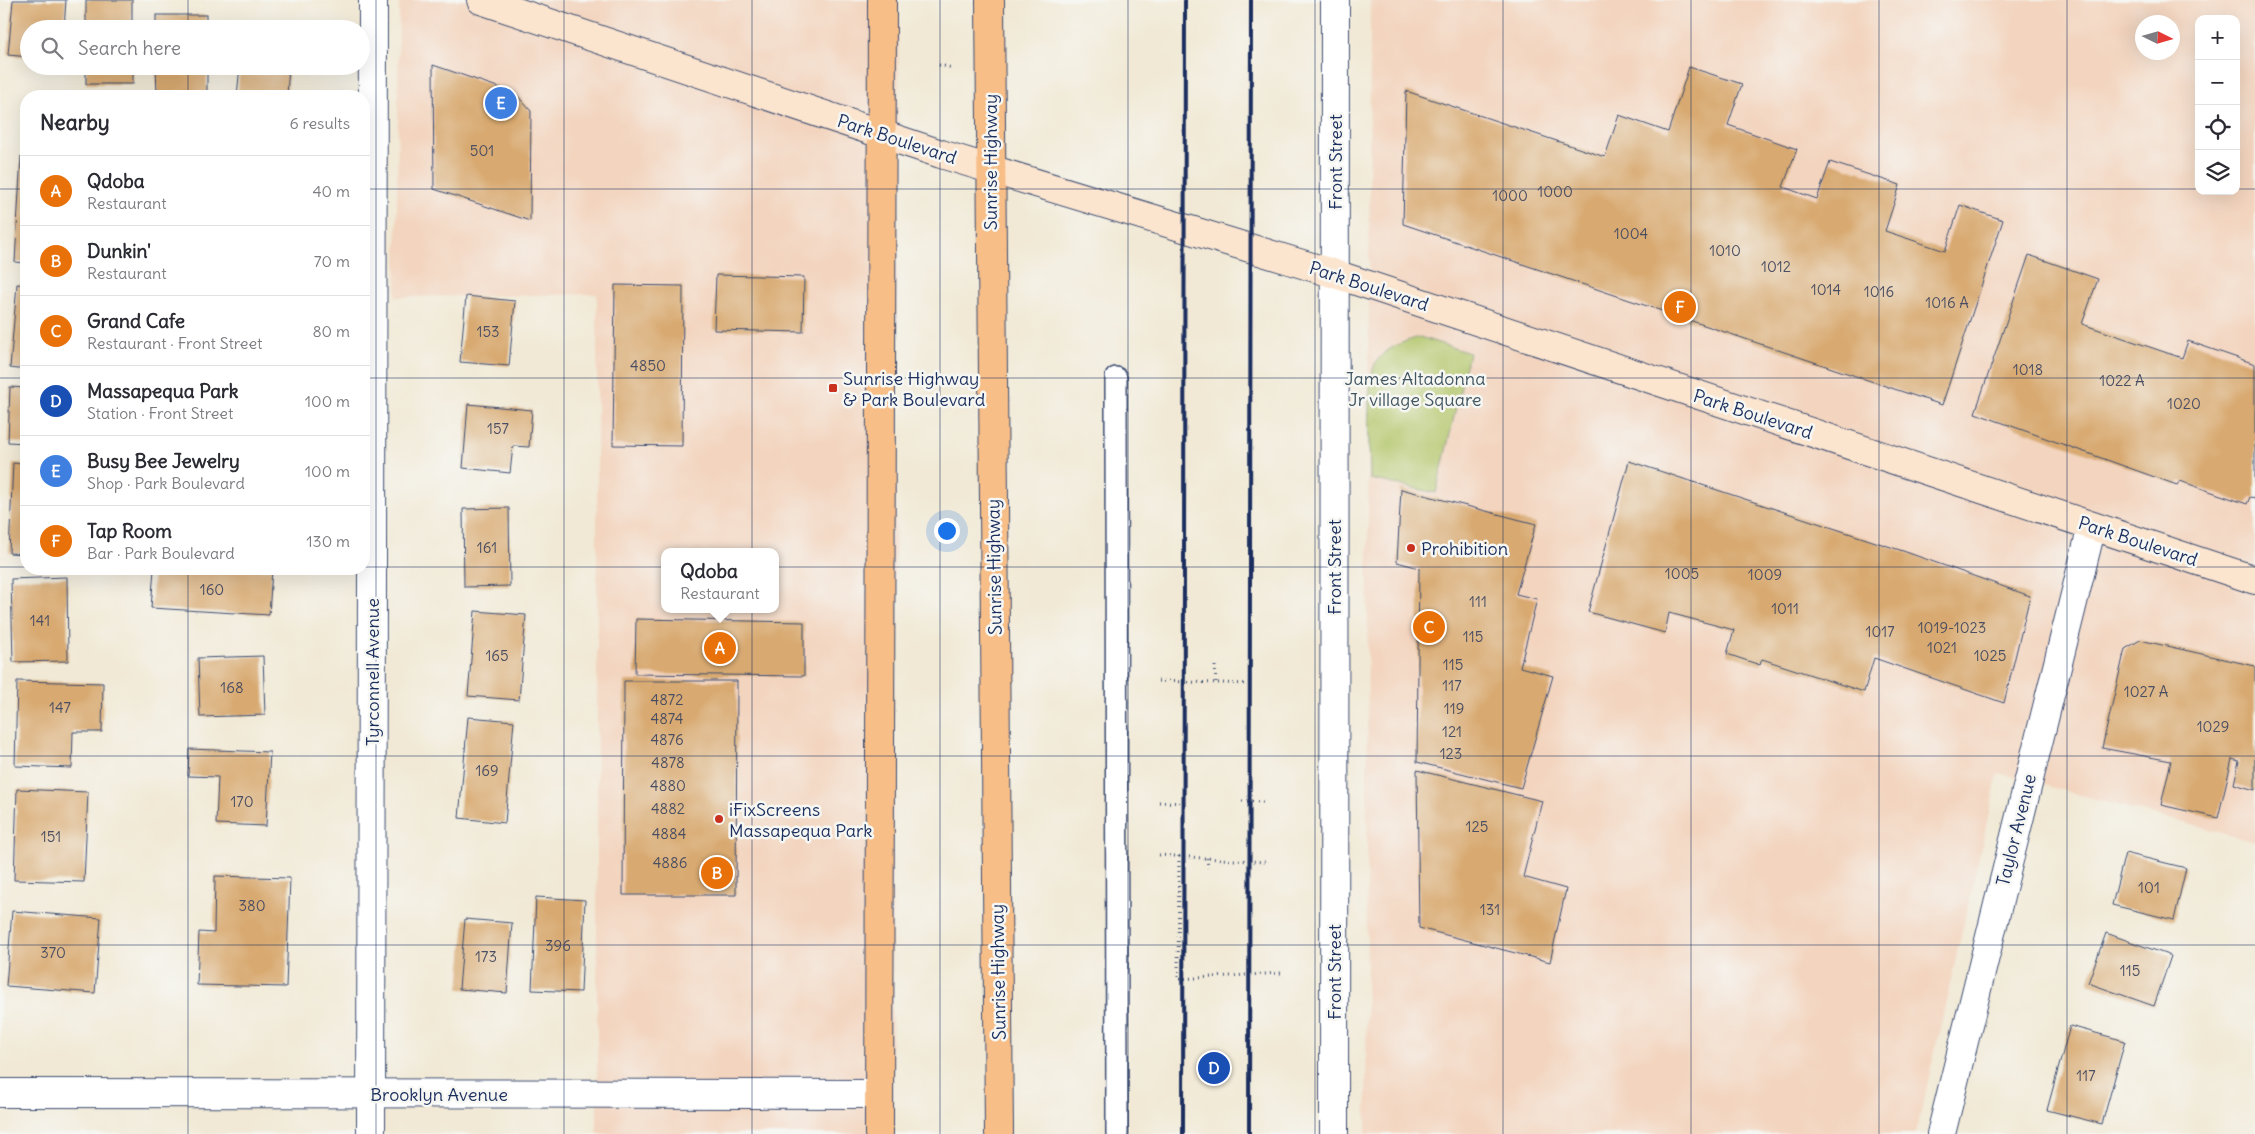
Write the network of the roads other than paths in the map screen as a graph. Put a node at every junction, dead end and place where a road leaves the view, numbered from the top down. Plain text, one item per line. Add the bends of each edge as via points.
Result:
1 (373, 0) edge
2 (481, 0) edge
3 (882, 0) edge
4 (990, 0) edge
5 (1335, 0) edge
6 (881, 134) junction
7 (990, 169) junction
8 (1335, 274) junction
9 (1116, 378) dead end
10 (2092, 526) junction
11 (2255, 580) edge
12 (0, 1093) edge
13 (371, 1094) junction
14 (879, 1094) junction
15 (371, 1134) edge
16 (879, 1134) edge
17 (1000, 1134) edge
18 (1118, 1134) edge
19 (1334, 1134) edge
20 (1941, 1134) edge

1 - 13 street, Tyrconnell Avenue
2 - 6 main road, Park Boulevard
3 - 6 highway
4 - 7 highway, Sunrise Highway
5 - 8 street, Front Street
6 - 7 main road, Park Boulevard
6 - 14 highway
7 - 8 main road, Park Boulevard
7 - 17 highway, Sunrise Highway
8 - 10 main road, Park Boulevard
8 - 19 street, Front Street
9 - 18 lane
10 - 11 main road, Park Boulevard
10 - 20 street, Taylor Avenue
12 - 13 street, Brooklyn Avenue
13 - 14 street, Brooklyn Avenue
13 - 15 street, Tyrconnell Avenue
14 - 16 highway

